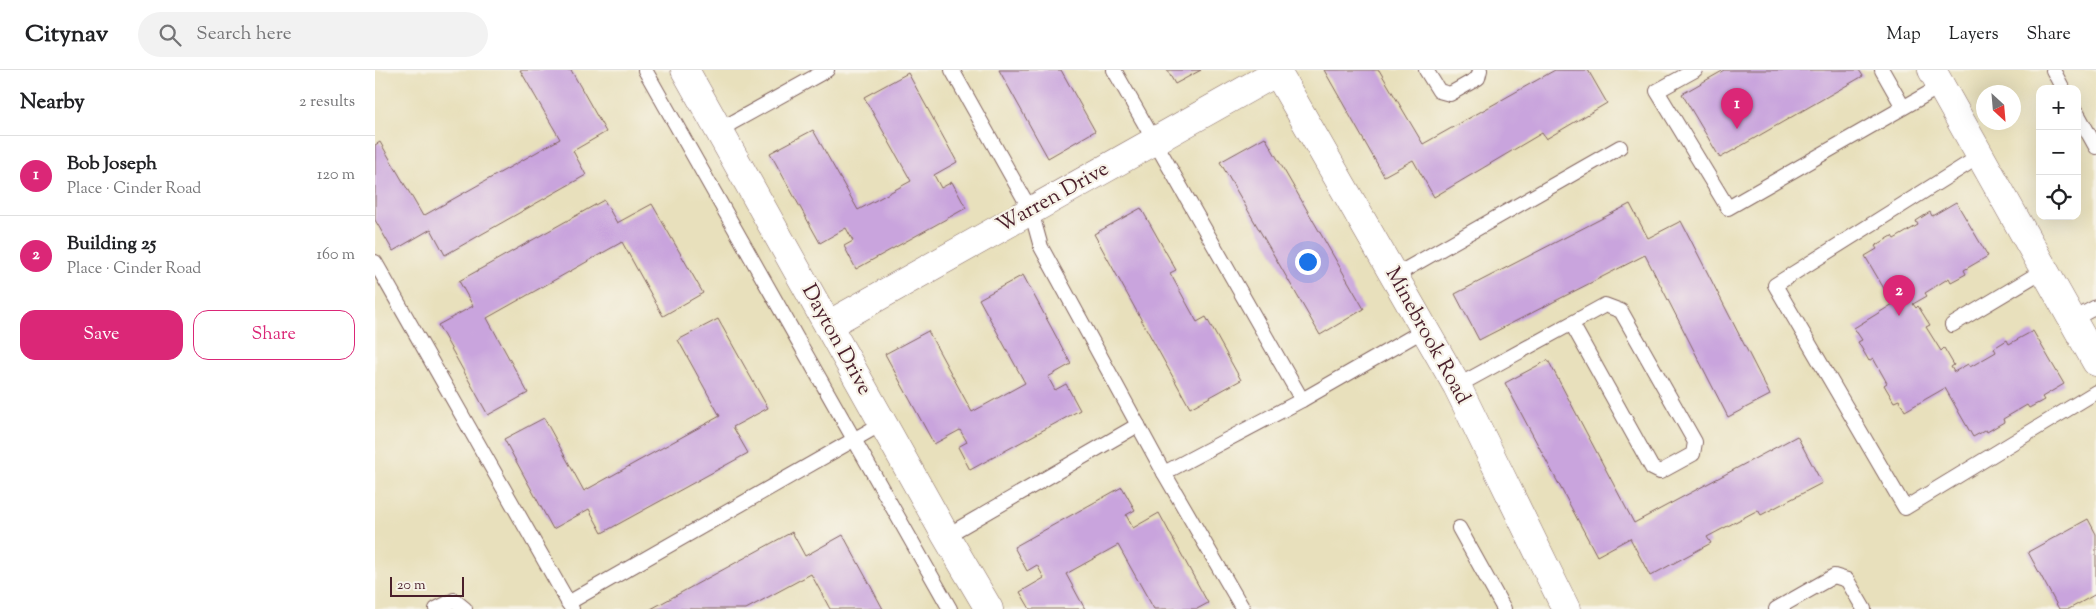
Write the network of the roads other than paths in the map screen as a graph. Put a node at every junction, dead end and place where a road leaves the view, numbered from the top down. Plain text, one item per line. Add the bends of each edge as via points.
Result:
1 (645, 70) edge
2 (685, 70) edge
3 (827, 70) edge
4 (952, 70) edge
5 (1114, 70) edge
6 (1427, 70) edge
7 (1480, 70) edge
8 (1695, 70) edge
9 (1882, 70) edge
10 (2053, 70) edge
11 (1277, 71) edge
12 (1936, 78) edge
13 (2061, 85) edge
14 (1903, 107) junction
15 (2081, 120) edge
16 (719, 130) junction
17 (1153, 142) junction
18 (1620, 147) dead end
19 (2096, 147) edge
20 (1980, 156) junction
21 (1031, 211) junction
22 (375, 262) edge
23 (2044, 270) junction
24 (1394, 276) junction
25 (2096, 307) edge
26 (2072, 320) junction
27 (1572, 324) junction
28 (828, 325) junction
29 (1952, 325) dead end
30 (1424, 330) junction
31 (2096, 362) edge
32 (1457, 386) junction
33 (2096, 392) edge
34 (1302, 400) junction
35 (883, 423) junction
36 (1138, 425) junction
37 (854, 440) junction
38 (1164, 473) junction
39 (1459, 528) dead end
40 (946, 536) junction
41 (570, 606) edge
42 (436, 609) edge
43 (465, 609) edge
44 (951, 609) edge
45 (989, 609) edge
46 (1243, 609) edge
47 (1504, 609) edge
48 (1566, 609) edge
49 (1776, 609) edge
50 (1864, 609) edge

1 - 37 lane
2 - 16 street, Dayton Drive
3 - 16 lane
4 - 21 lane
5 - 17 lane
6 - 7 lane via 1439,91 1450,94 1478,78
8 - 14 lane via 1657,91 1728,208
9 - 14 lane
10 - 13 lane
11 - 17 street, Warren Drive
11 - 24 street, Minebrook Road
12 - 14 lane
12 - 20 street
15 - 19 lane
16 - 28 street, Dayton Drive
17 - 21 street, Warren Drive
17 - 34 lane
18 - 24 lane
20 - 23 street
20 - 33 lane via 1775,285 1905,508
21 - 28 street, Warren Drive
21 - 36 lane via 1041,247
22 - 41 lane
23 - 26 street
23 - 29 lane
24 - 30 street, Minebrook Road
25 - 26 lane
26 - 31 street
27 - 27 lane via 1605,306 1621,311 1695,442 1693,454 1660,472 1652,468
27 - 32 lane
28 - 35 street, Dayton Drive
30 - 32 street, Minebrook Road
30 - 34 lane
32 - 48 street, Minebrook Road
34 - 38 lane
35 - 37 lane
35 - 40 street, Dayton Drive
36 - 38 lane
36 - 40 lane
37 - 41 lane
37 - 44 lane
38 - 46 lane
39 - 47 lane
40 - 45 street, Dayton Drive
42 - 43 lane via 453,600
49 - 50 lane via 1834,576 1847,580

